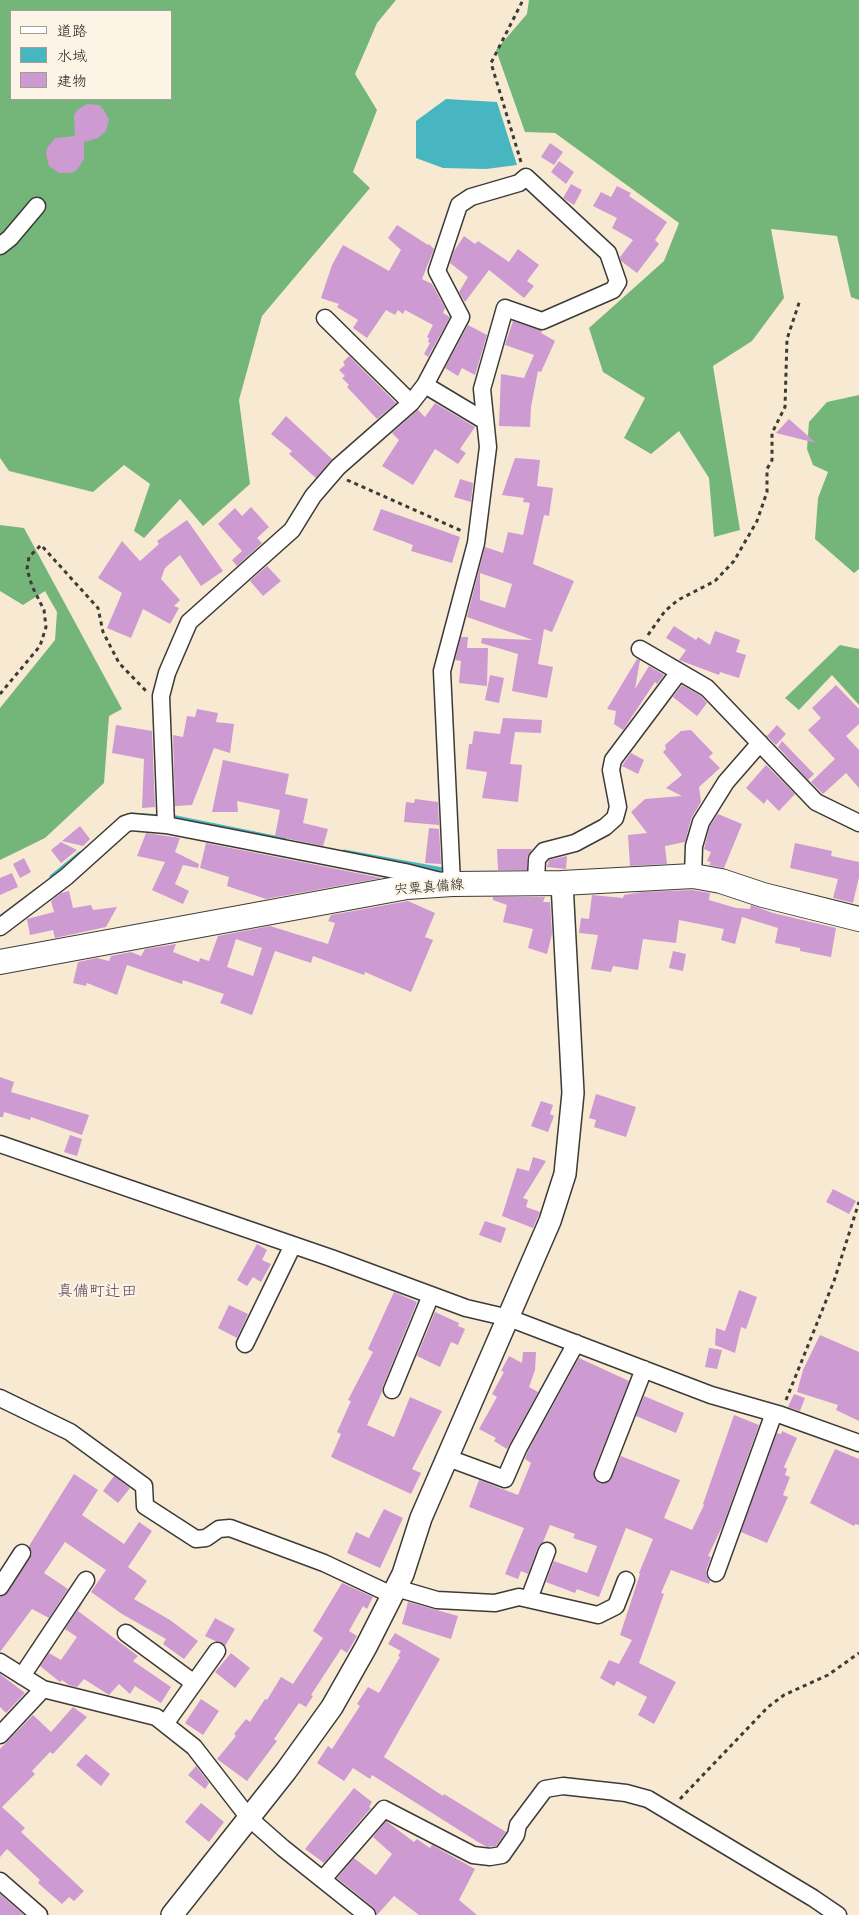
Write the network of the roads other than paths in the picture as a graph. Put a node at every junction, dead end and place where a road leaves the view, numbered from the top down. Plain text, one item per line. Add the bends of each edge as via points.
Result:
1 (37, 206) dead end
2 (0, 246) edge
3 (326, 318) dead end
4 (425, 385) junction
5 (411, 403) junction
6 (485, 421) junction
7 (640, 649) road end
8 (679, 672) junction
9 (760, 743) junction
10 (165, 819) junction
11 (859, 823) edge
12 (452, 876) junction
13 (694, 876) junction
14 (536, 878) junction
15 (562, 883) junction
16 (859, 919) edge
17 (0, 927) edge
18 (0, 962) edge
19 (0, 1144) edge
20 (293, 1245) junction
21 (431, 1295) junction
22 (509, 1318) junction
23 (576, 1343) junction
24 (245, 1344) dead end
25 (644, 1370) junction
26 (392, 1390) dead end
27 (0, 1398) edge
28 (777, 1414) junction
29 (859, 1443) edge
30 (448, 1458) junction
31 (603, 1474) dead end
32 (547, 1551) dead end
33 (22, 1553) dead end
34 (716, 1573) dead end
35 (86, 1580) dead end
36 (626, 1580) dead end
37 (0, 1587) edge
38 (394, 1592) junction
39 (528, 1599) junction
40 (126, 1633) dead end
41 (217, 1651) dead end
42 (0, 1662) edge
43 (22, 1676) junction
44 (194, 1683) junction
45 (43, 1689) junction
46 (165, 1724) junction
47 (0, 1735) edge
48 (249, 1818) junction
49 (323, 1878) junction
50 (0, 1881) edge
51 (39, 1915) edge
52 (172, 1915) edge
53 (367, 1915) edge
54 (838, 1915) edge

1 - 2 street
3 - 5 street
4 - 5 street
4 - 6 street
4 - 6 street via 461,317 437,271 459,205 471,197 519,183 526,177 608,253 618,282 613,290 542,322 505,308 482,390
5 - 10 street via 332,473 292,530 189,622 167,673 161,703
6 - 12 street via 488,447 477,537 442,671
7 - 8 street
8 - 9 street via 707,688
8 - 14 street via 613,760 611,770 618,807 614,818 605,827 575,843 544,851 538,859
9 - 11 street via 816,802
9 - 13 street via 726,782 701,822 694,846
10 - 12 street via 406,872
10 - 17 street via 125,824 66,877
12 - 14 main road, 宍粟真備線
12 - 18 main road, 宍粟真備線
13 - 15 main road, 宍粟真備線
13 - 16 main road, 宍粟真備線
14 - 15 main road, 宍粟真備線
15 - 22 street via 573,1093 570,1136 565,1174 550,1221
19 - 20 street
20 - 21 street
20 - 24 street
21 - 22 street via 466,1308
21 - 26 street
22 - 23 street
22 - 30 street
23 - 25 street
23 - 30 street via 505,1479
25 - 28 street via 711,1395
25 - 31 street
27 - 38 street via 70,1432 144,1486 145,1506 196,1539 230,1528
28 - 29 street
28 - 34 street
30 - 38 street
32 - 39 street
33 - 37 street
35 - 43 street
36 - 39 street via 616,1606 598,1615
38 - 39 street via 437,1600 495,1603 512,1598
38 - 48 street via 332,1707
40 - 44 street
41 - 44 street
42 - 43 street
43 - 45 street
44 - 46 street
45 - 46 street via 156,1717
45 - 47 street
46 - 48 street via 194,1747
48 - 49 street
48 - 52 street
49 - 53 street
49 - 54 street via 384,1809 473,1855 490,1858 502,1855 516,1835 518,1825 545,1789 563,1786 626,1793 648,1799
50 - 51 street

